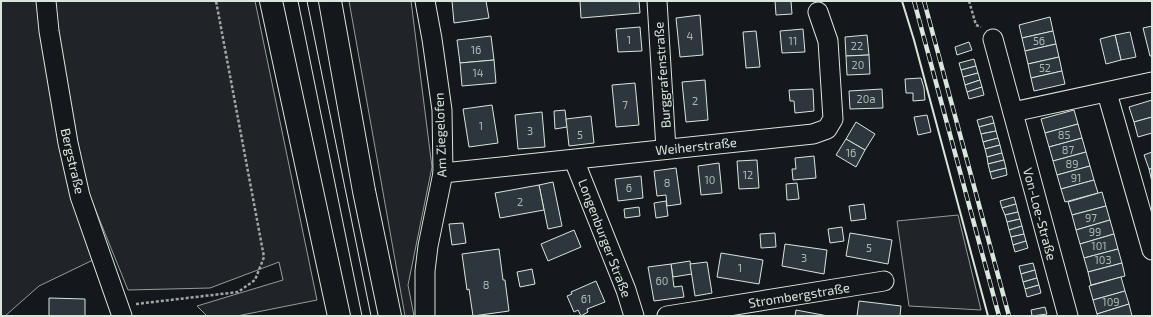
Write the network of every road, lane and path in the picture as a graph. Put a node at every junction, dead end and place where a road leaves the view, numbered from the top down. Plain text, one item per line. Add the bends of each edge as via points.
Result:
1 (46, 1) edge
2 (216, 1) edge
3 (271, 1) edge
4 (330, 1) edge
5 (425, 1) edge
6 (657, 1) edge
7 (818, 12) dead end
8 (994, 39) dead end
9 (1152, 82) edge
10 (1107, 93) junction
11 (1013, 112) junction
12 (666, 149) junction
13 (574, 160) junction
14 (444, 173) junction
15 (1152, 250) edge
16 (884, 281) dead end
17 (120, 312) edge
18 (339, 316) edge
19 (390, 316) edge
20 (425, 316) edge
21 (634, 316) edge
22 (667, 316) edge
23 (1068, 316) edge

1 - 17 street, Bergstraße via 68,143 80,196
2 - 17 path via 264,257 255,280 238,292 136,304
3 - 18 highway
4 - 19 highway via 364,191
5 - 14 street, Am Ziegelofen via 442,110
6 - 12 street, Burggrafenstraße
7 - 12 street, Weiherstraße via 828,41 833,118 827,128 813,134
8 - 11 street, Von-Loe-Straße
9 - 10 street
10 - 11 street
10 - 15 street
11 - 23 street, Von-Loe-Straße
12 - 13 street, Weiherstraße
13 - 14 street, Weiherstraße
13 - 21 street, Longenburger Straße
14 - 20 street, Am Ziegelofen via 428,246
16 - 22 street, Strombergstraße

